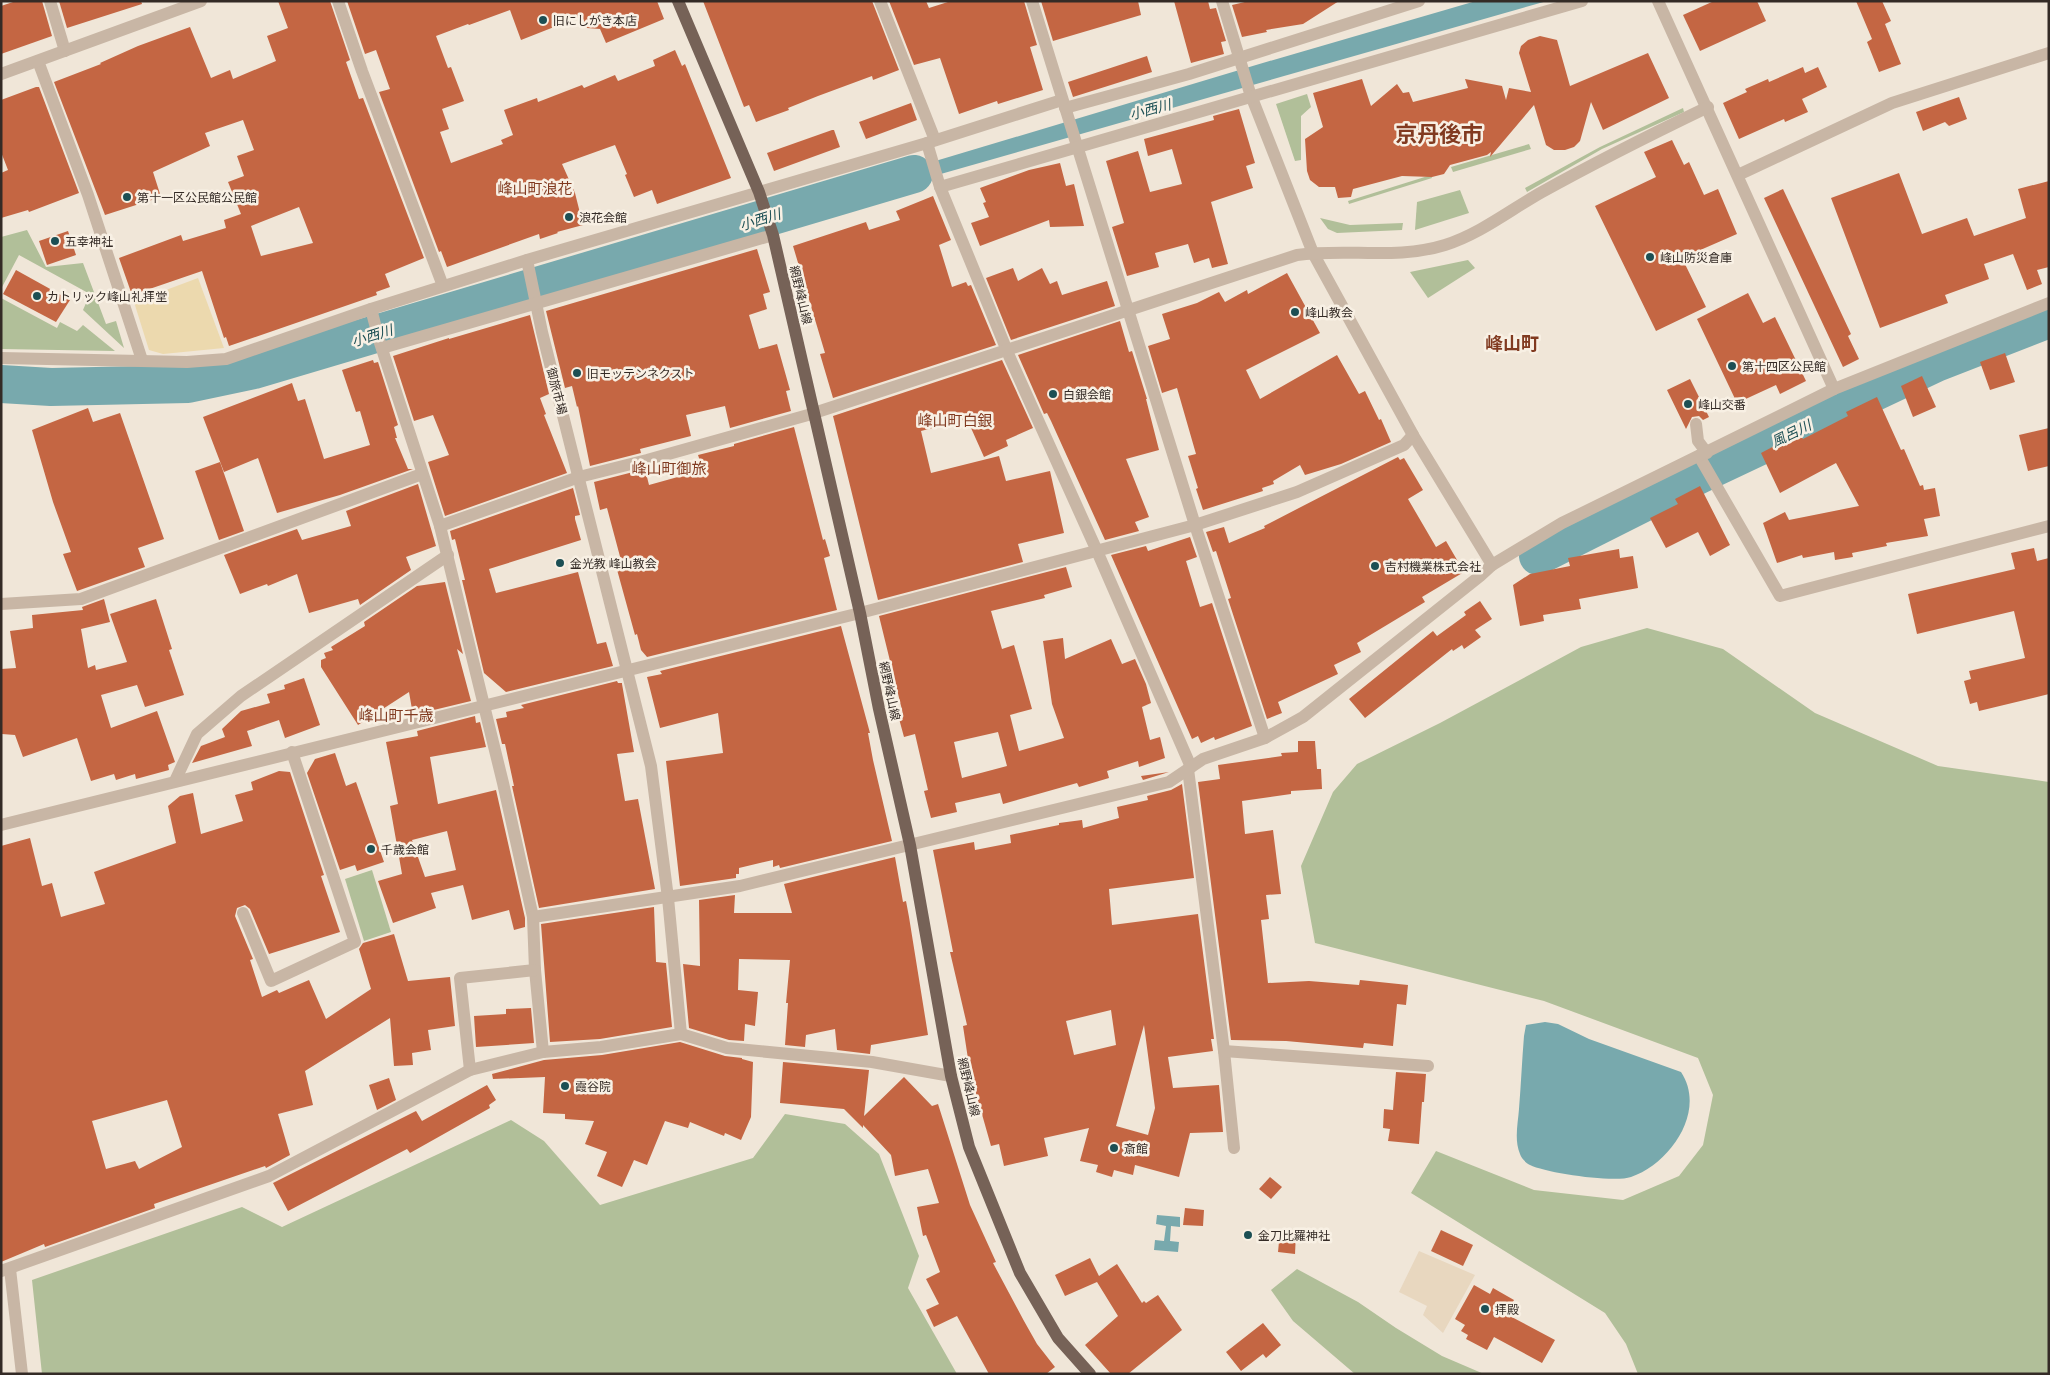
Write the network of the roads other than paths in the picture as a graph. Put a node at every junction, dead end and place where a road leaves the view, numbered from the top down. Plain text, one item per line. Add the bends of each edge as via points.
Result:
1 (50, 1) edge
2 (201, 1) edge
3 (338, 1) edge
4 (678, 1) edge
5 (880, 1) edge
6 (1032, 1) edge
7 (1222, 1) edge
8 (1419, 1) edge
9 (1582, 1) edge
10 (1658, 1) edge
11 (65, 51) junction
12 (2049, 53) edge
13 (38, 60) junction
14 (1240, 60) junction
15 (1, 74) edge
16 (1251, 96) junction
17 (1708, 107) junction
18 (1065, 108) junction
19 (1077, 145) junction
20 (931, 146) junction
21 (1738, 175) junction
22 (939, 184) junction
23 (761, 196) junction
24 (772, 232) junction
25 (1313, 253) junction
26 (528, 265) junction
27 (443, 286) junction
28 (536, 301) junction
29 (2049, 303) edge
30 (371, 309) junction
31 (1128, 310) junction
32 (381, 345) junction
33 (1008, 351) junction
34 (1, 358) edge
35 (142, 360) junction
36 (1834, 389) junction
37 (814, 412) junction
38 (1696, 424) dead end
39 (1413, 435) junction
40 (1703, 455) junction
41 (422, 474) junction
42 (579, 477) junction
43 (1195, 525) junction
44 (440, 526) junction
45 (2049, 526) edge
46 (1097, 551) junction
47 (448, 555) junction
48 (1492, 565) junction
49 (1, 604) edge
50 (860, 613) junction
51 (628, 670) junction
52 (484, 705) junction
53 (1265, 738) junction
54 (292, 752) junction
55 (1190, 768) junction
56 (175, 781) junction
57 (1, 824) edge
58 (909, 838) junction
59 (668, 898) junction
60 (243, 913) dead end
61 (533, 917) junction
62 (535, 970) junction
63 (681, 1034) junction
64 (1224, 1051) junction
65 (543, 1052) junction
66 (1428, 1066) dead end
67 (470, 1070) junction
68 (951, 1076) junction
69 (1234, 1148) dead end
70 (6, 1270) edge
71 (22, 1374) edge
72 (1090, 1374) edge

1 - 11 street
2 - 11 street
3 - 27 street
4 - 23 main road, 網野峰山線
5 - 20 street
6 - 18 street
7 - 14 street
8 - 14 street
9 - 16 street
10 - 17 street
11 - 13 street
12 - 21 street via 1892,103
13 - 15 street
13 - 35 street via 88,195
14 - 16 street
14 - 18 street
16 - 19 street
16 - 25 street
17 - 21 street
17 - 25 street via 1443,246 1399,253
18 - 19 street
18 - 20 street
19 - 22 street
19 - 31 street
20 - 22 street
20 - 23 street
21 - 36 street
22 - 33 street
23 - 24 main road, 網野峰山線
23 - 26 street
24 - 28 street
24 - 37 main road, 網野峰山線
25 - 31 street via 1297,255
25 - 39 street
26 - 27 street
26 - 28 street, 御旅市場
27 - 30 street
28 - 32 street
28 - 42 street, 御旅市場
29 - 36 street
30 - 32 street
30 - 35 street via 226,359 187,362
31 - 33 street
31 - 43 street
32 - 41 street
33 - 37 street
33 - 46 street
34 - 35 street
36 - 40 street
37 - 42 street
37 - 50 main road, 網野峰山線
38 - 40 street
39 - 43 street via 1404,446 1297,492
39 - 48 street
40 - 45 street via 1780,596
40 - 48 street via 1562,524
41 - 44 street
41 - 49 street via 80,599
42 - 44 street
42 - 51 street, 御旅市場
43 - 46 street
43 - 53 street
44 - 47 street
46 - 50 street
46 - 55 street
47 - 52 street
47 - 56 street via 242,696 197,734
48 - 53 street via 1303,717
50 - 51 street
50 - 58 main road, 網野峰山線
51 - 52 street
51 - 59 street, 御旅市場 via 650,766
52 - 54 street
52 - 61 street
53 - 55 street via 1203,758
54 - 56 street
54 - 60 street via 355,942 271,981
55 - 58 street via 1169,782
55 - 64 street
56 - 57 street
58 - 59 street via 740,886
58 - 68 main road, 網野峰山線
59 - 61 street
59 - 63 street, 御旅市場
61 - 62 street
62 - 65 street
62 - 67 street via 460,978
63 - 65 street via 601,1047
63 - 68 street via 727,1048 872,1062
64 - 66 street
64 - 69 street
65 - 67 street
67 - 70 street via 269,1176
68 - 72 main road, 網野峰山線 via 969,1147 1020,1272 1058,1338
70 - 71 street

